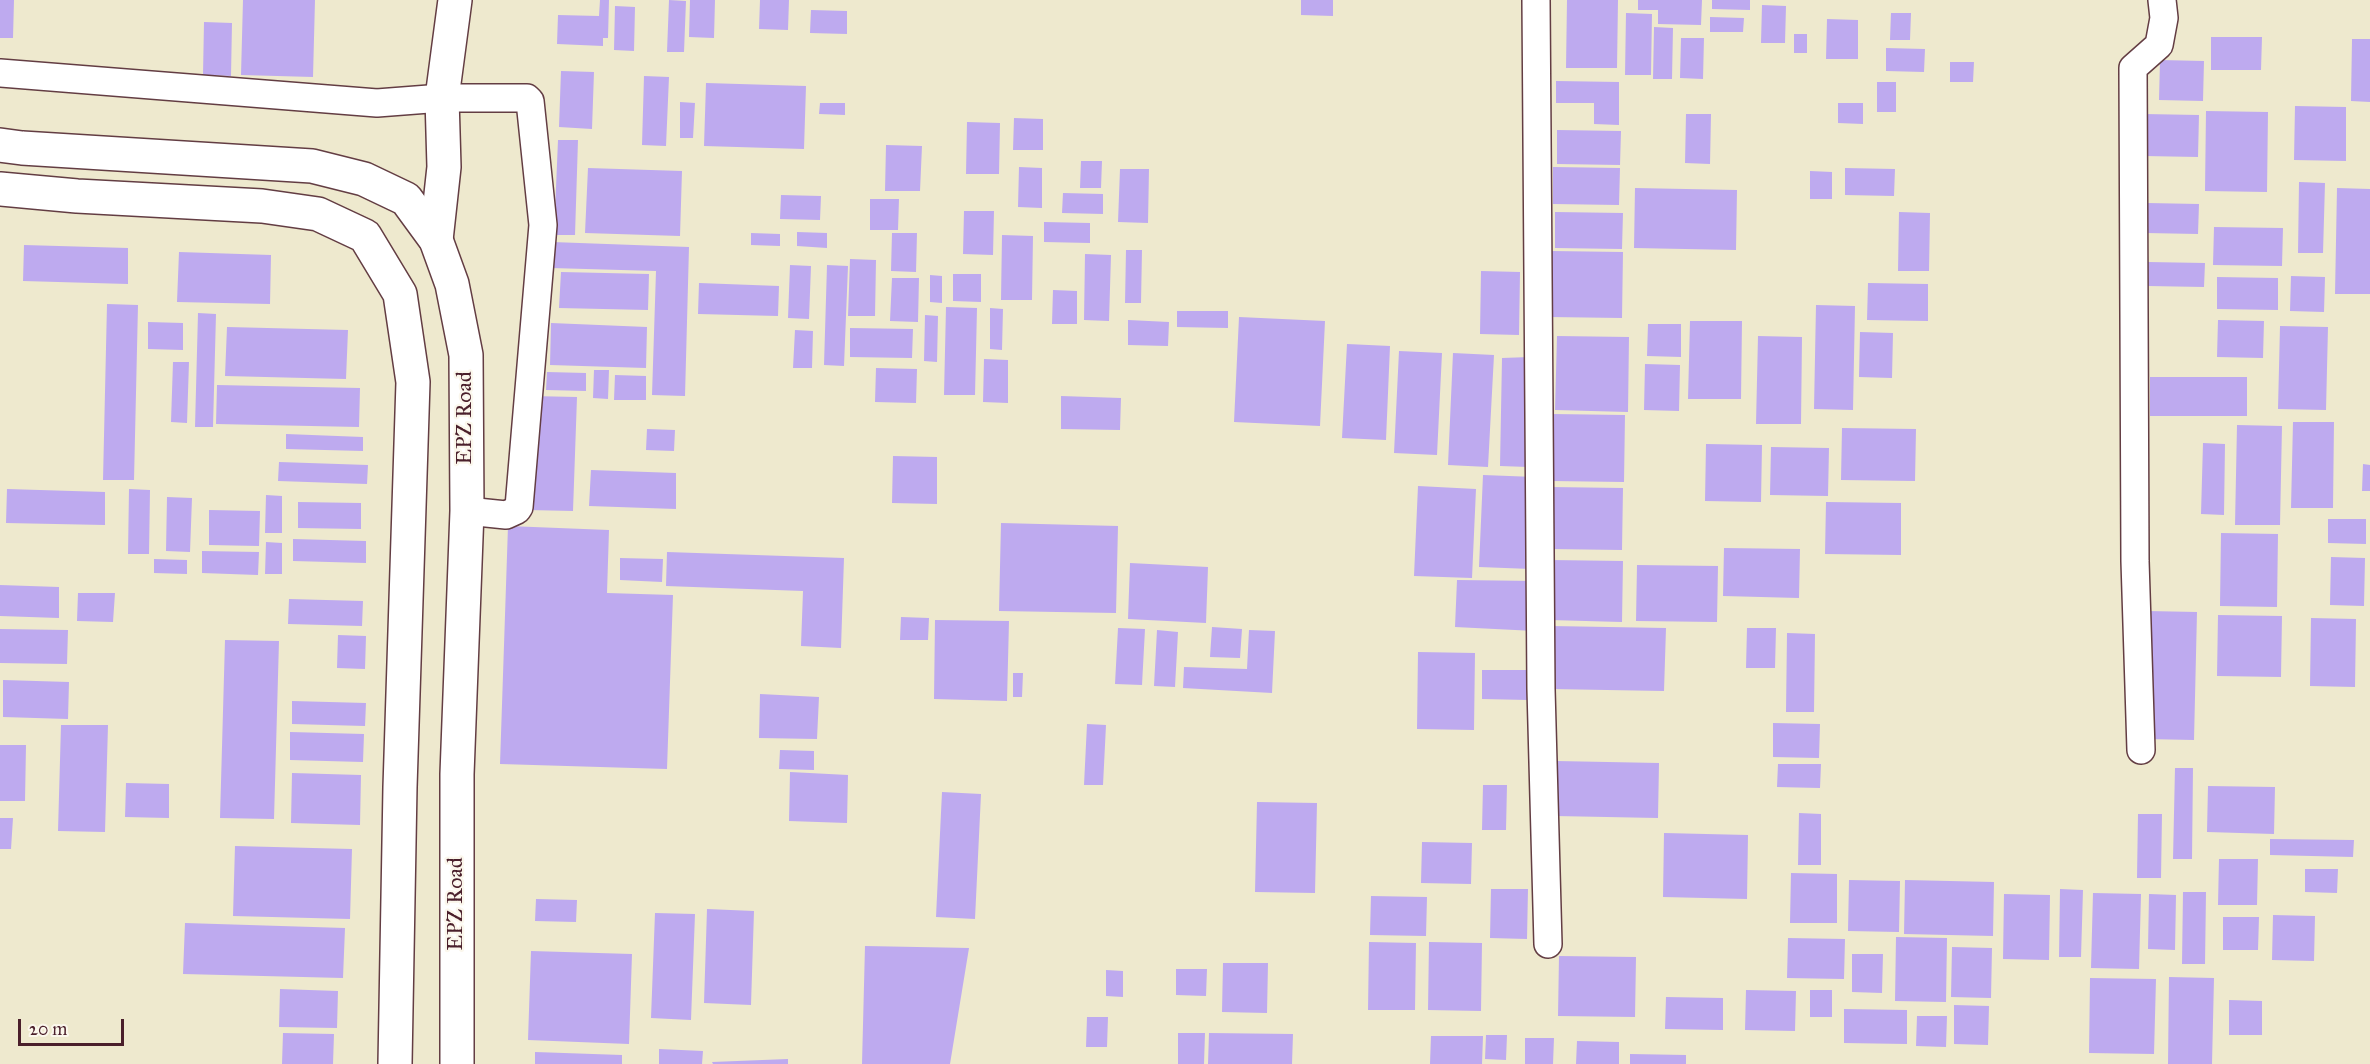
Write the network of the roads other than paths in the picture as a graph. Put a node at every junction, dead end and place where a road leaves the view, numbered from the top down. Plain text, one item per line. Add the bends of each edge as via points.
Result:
1 (455, 0) edge
2 (1536, 0) edge
3 (2162, 0) edge
4 (0, 73) edge
5 (442, 98) junction
6 (0, 145) edge
7 (0, 189) edge
8 (436, 240) junction
9 (467, 511) junction
10 (2141, 750) dead end
11 (1548, 944) dead end
12 (395, 1064) edge
13 (457, 1064) edge

1 - 5 main road
2 - 11 street via 1540,689
3 - 10 street via 2164,18 2159,45 2133,68 2135,550
4 - 5 street via 377,103
5 - 8 main road via 444,167
5 - 9 street via 528,99 543,225 519,507 507,515
6 - 8 main road, EPZ Road via 312,166 364,179 406,199
7 - 12 main road via 262,206 318,214 365,236 400,294 413,382
8 - 9 main road, EPZ Road via 452,284 466,355
9 - 13 main road, EPZ Road via 457,774

